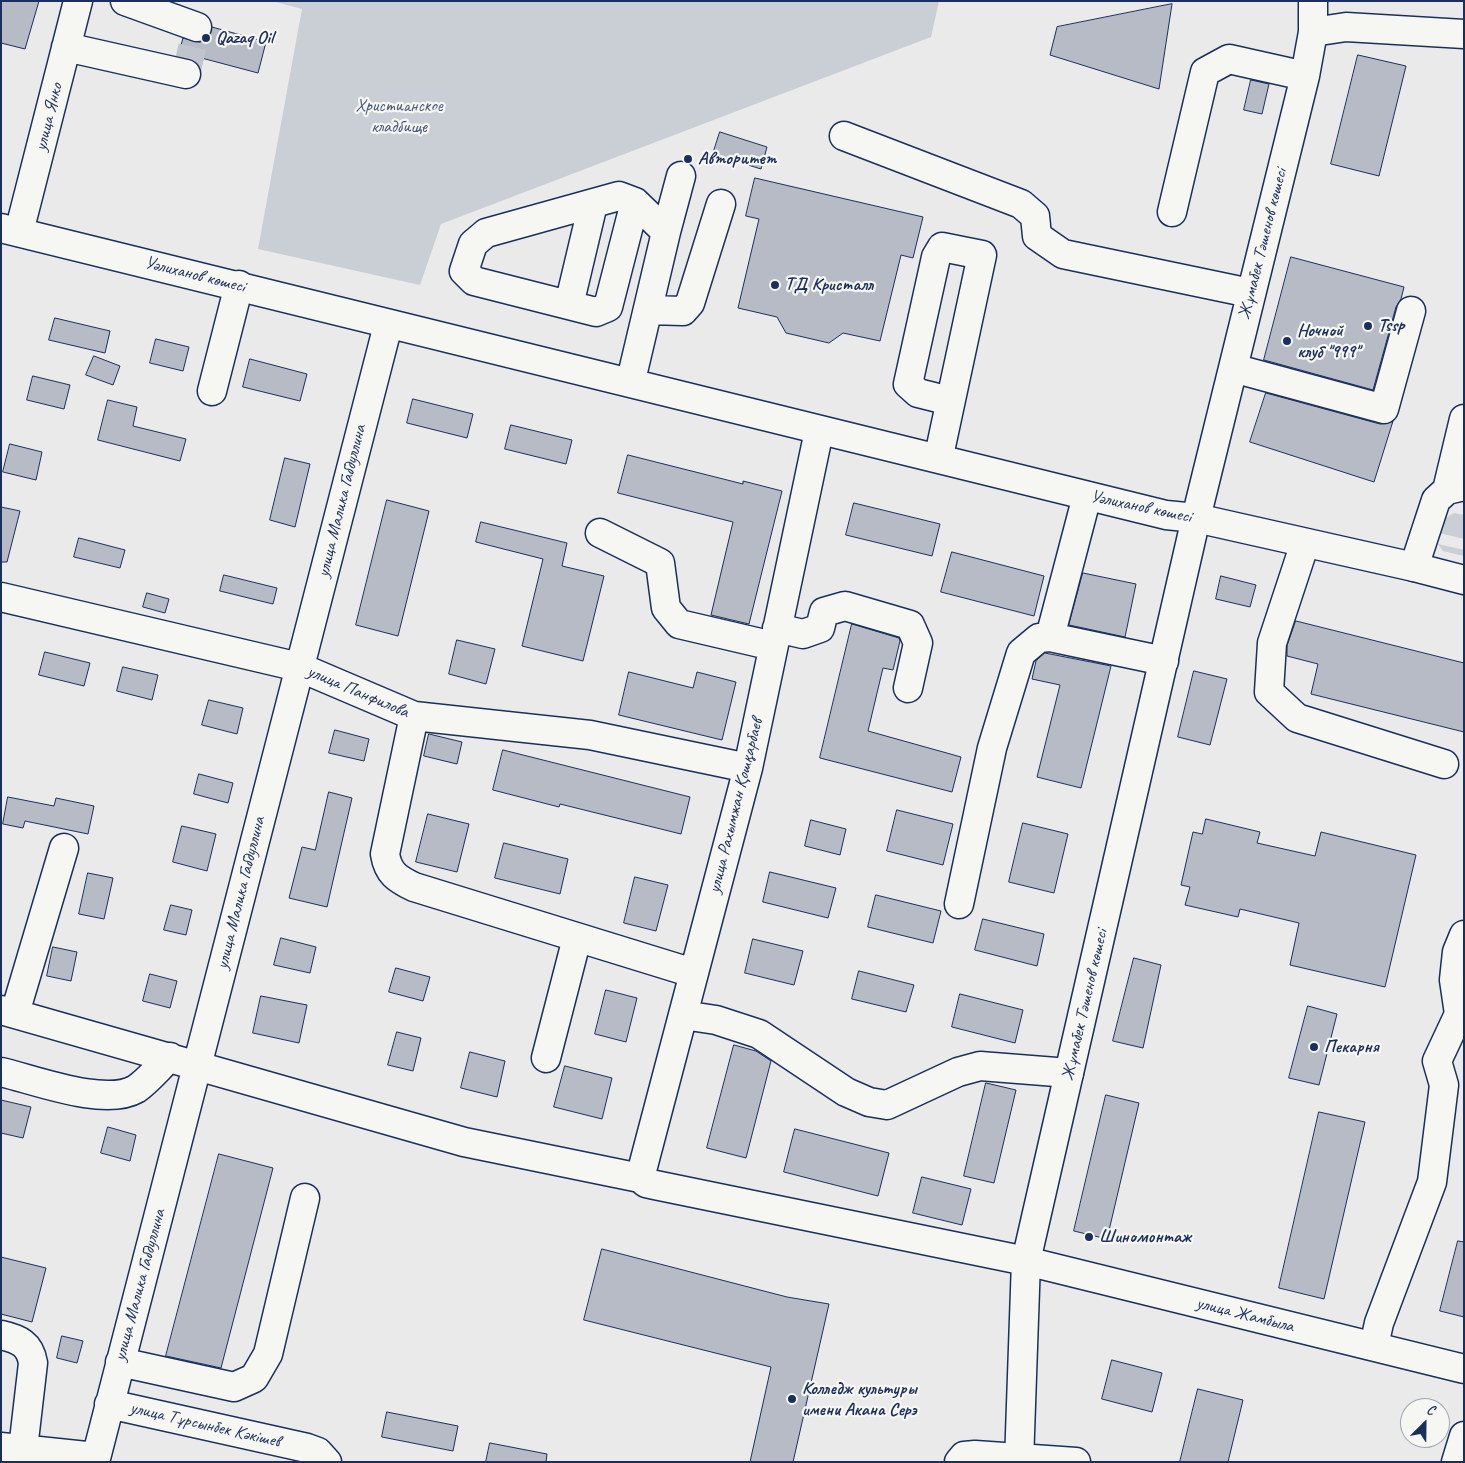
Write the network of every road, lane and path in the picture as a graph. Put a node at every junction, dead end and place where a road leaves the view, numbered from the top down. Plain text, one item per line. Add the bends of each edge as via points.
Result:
1 (78, 1) edge
2 (125, 1) edge
3 (1313, 1) edge
4 (197, 27) dead end
5 (1313, 32) junction
6 (1464, 34) edge
7 (66, 47) junction
8 (186, 74) dead end
9 (1305, 76) junction
10 (844, 136) dead end
11 (681, 176) dead end
12 (635, 202) junction
13 (593, 204) junction
14 (721, 204) dead end
15 (1172, 212) dead end
16 (10, 230) edge
17 (666, 232) junction
18 (239, 285) junction
19 (1250, 293) junction
20 (569, 305) junction
21 (648, 310) junction
22 (1411, 311) dead end
23 (388, 324) junction
24 (1233, 368) junction
25 (632, 376) junction
26 (212, 391) dead end
27 (950, 402) junction
28 (1464, 419) edge
29 (819, 431) junction
30 (940, 451) junction
31 (1455, 488) edge
32 (1087, 496) junction
33 (1196, 518) junction
34 (600, 533) dead end
35 (1306, 543) junction
36 (1414, 567) junction
37 (1464, 580) edge
38 (1, 597) edge
39 (775, 637) junction
40 (1050, 637) junction
41 (1164, 661) junction
42 (299, 668) junction
43 (908, 688) dead end
44 (414, 716) junction
45 (1444, 764) dead end
46 (748, 768) junction
47 (64, 848) dead end
48 (959, 904) dead end
49 (1464, 935) edge
50 (577, 938) junction
51 (693, 974) junction
52 (8, 1012) edge
53 (683, 1015) junction
54 (170, 1057) junction
55 (546, 1058) dead end
56 (197, 1065) junction
57 (1, 1072) edge
58 (1070, 1073) junction
59 (640, 1178) junction
60 (305, 1198) dead end
61 (1026, 1261) junction
62 (1, 1335) edge
63 (1374, 1346) junction
64 (120, 1362) junction
65 (1464, 1368) edge
66 (109, 1404) junction
67 (1464, 1436) edge
68 (12, 1448) edge
69 (95, 1459) edge
70 (1020, 1460) edge
71 (327, 1462) edge
72 (960, 1462) edge
73 (1076, 1462) edge
74 (1456, 1462) edge

1 - 7 main road, улица Янко
2 - 4 main road
3 - 5 main road, Жұмабек Тәшенов көшесі
5 - 6 main road via 1346,27
5 - 9 main road, Жұмабек Тәшенов көшесі
7 - 8 main road
7 - 16 main road, улица Янко
9 - 15 main road via 1229,59 1205,72
9 - 19 main road, Жұмабек Тәшенов көшесі
10 - 19 main road via 1021,204 1036,216 1037,236 1063,254
11 - 17 main road
12 - 13 main road via 619,196
12 - 17 main road
12 - 20 main road via 608,308 596,312
13 - 20 main road
13 - 20 main road via 486,233 473,244 464,271 474,280
14 - 21 main road via 690,303 683,312
16 - 18 main road, Уәлиханов көшесі
17 - 21 main road
18 - 23 main road, Уәлиханов көшесі
18 - 25 main road via 272,286
18 - 26 main road
19 - 24 main road, Жұмабек Тәшенов көшесі
21 - 25 main road
22 - 24 main road via 1384,409
23 - 29 main road, Уәлиханов көшесі
23 - 42 main road, улица Малика Габдуллина
24 - 33 main road, Жұмабек Тәшенов көшесі
25 - 30 main road
27 - 27 main road via 982,255 942,247 936,257 908,384 918,393
27 - 30 main road
28 - 31 main road
29 - 32 main road, Уәлиханов көшесі
29 - 39 main road, улица Рахымжан Қошқарбаев
30 - 33 main road via 1171,508
31 - 36 main road via 1441,494 1433,507
32 - 33 main road, Уәлиханов көшесі via 1166,515
32 - 40 main road
33 - 35 main road, Уәлиханов көшесі
33 - 41 main road, Жұмабек Тәшенов көшесі
34 - 39 main road via 660,563 666,608 679,624
35 - 36 main road, Уәлиханов көшесі
35 - 45 main road via 1272,643 1269,692 1297,718
36 - 37 main road, Уәлиханов көшесі
38 - 42 main road, улица Панфилова
39 - 43 main road via 803,634 820,628 824,612 845,606 910,625 918,643
39 - 46 main road, улица Рахымжан Қошқарбаев
40 - 41 main road
40 - 48 main road via 1039,638 1021,653 992,748
41 - 58 main road, Жұмабек Тәшенов көшесі
42 - 44 main road, улица Панфилова
42 - 56 main road, улица Малика Габдуллина
44 - 46 main road, улица Панфилова via 590,735
44 - 50 main road via 385,854 392,875 414,887
46 - 51 main road, улица Рахымжан Қошқарбаев
47 - 52 main road
49 - 63 main road via 1457,952 1454,980 1459,1014 1437,1060 1444,1085 1432,1182 1379,1323
50 - 51 main road
50 - 55 main road
51 - 53 main road, улица Рахымжан Қошқарбаев
52 - 54 main road, улица Жамбыла
53 - 58 main road via 716,1020 759,1034 846,1092 869,1102 887,1105 958,1072 980,1066
53 - 59 main road, улица Рахымжан Қошқарбаев
54 - 56 main road, улица Жамбыла
54 - 57 main road via 136,1089 119,1095 96,1096
56 - 59 main road, улица Жамбыла via 464,1142
56 - 64 main road, улица Малика Габдуллина
58 - 61 main road, Жұмабек Тәшенов көшесі
59 - 61 main road, улица Жамбыла via 655,1185
60 - 64 main road via 268,1354 254,1378 234,1387
61 - 63 main road, улица Жамбыла
61 - 70 main road, Жұмабек Тәшенов көшесі
62 - 68 main road via 22,1342 32,1355 33,1363
63 - 65 main road, улица Жамбыла
64 - 66 main road, улица Малика Габдуллина
66 - 69 main road, улица Малика Габдуллина
66 - 71 main road, улица Тұрсынбек Кәкішев via 307,1448 318,1452
67 - 74 main road
68 - 69 main road
70 - 72 main road via 975,1455 964,1456
70 - 73 main road

